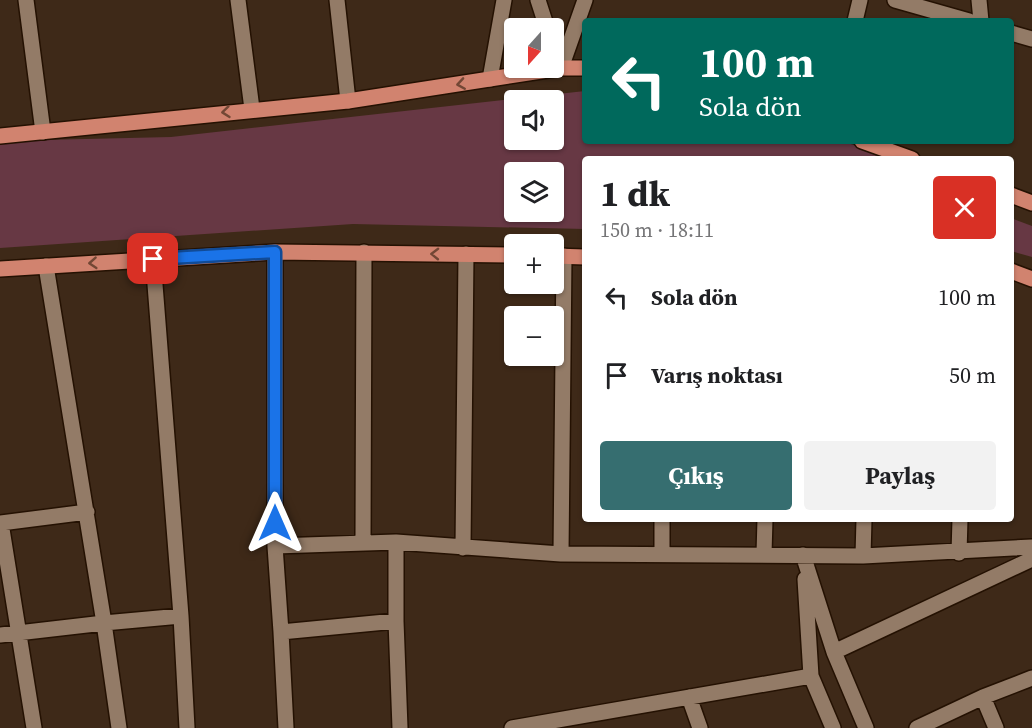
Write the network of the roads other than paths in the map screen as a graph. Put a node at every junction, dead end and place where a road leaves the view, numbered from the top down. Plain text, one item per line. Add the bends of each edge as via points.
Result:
1 (26, 0) edge
2 (238, 0) edge
3 (336, 0) edge
4 (504, 0) edge
5 (538, 0) edge
6 (585, 0) edge
7 (860, 0) edge
8 (896, 0) edge
9 (979, 0) edge
10 (544, 18) edge
11 (856, 18) edge
12 (959, 18) edge
13 (981, 18) edge
14 (1014, 34) edge
15 (1032, 39) edge
16 (564, 60) edge
17 (582, 68) edge
18 (564, 69) edge
19 (504, 77) edge
20 (490, 79) junction
21 (348, 101) junction
22 (252, 109) junction
23 (43, 132) junction
24 (0, 136) edge
25 (870, 144) edge
26 (904, 156) edge
27 (1014, 196) edge
28 (1032, 203) edge
29 (275, 252) junction
30 (364, 252) junction
31 (466, 254) junction
32 (504, 255) edge
33 (564, 256) edge
34 (582, 257) edge
35 (153, 259) junction
36 (46, 266) junction
37 (0, 269) edge
38 (1014, 272) edge
39 (1032, 279) edge
40 (559, 294) edge
41 (87, 512) junction
42 (662, 522) edge
43 (765, 522) edge
44 (864, 522) edge
45 (960, 522) edge
46 (0, 523) edge
47 (363, 542) junction
48 (396, 542) junction
49 (275, 546) junction
50 (1032, 547) edge
51 (464, 548) junction
52 (662, 553) junction
53 (959, 553) junction
54 (561, 554) junction
55 (764, 554) junction
56 (803, 555) junction
57 (863, 556) junction
58 (1032, 559) edge
59 (181, 616) junction
60 (396, 621) junction
61 (104, 623) junction
62 (281, 632) junction
63 (18, 633) junction
64 (0, 635) edge
65 (834, 652) junction
66 (811, 676) junction
67 (1032, 678) edge
68 (983, 697) junction
69 (688, 698) junction
70 (34, 728) edge
71 (119, 728) edge
72 (187, 728) edge
73 (286, 728) edge
74 (400, 728) edge
75 (512, 728) edge
76 (700, 728) edge
77 (833, 728) edge
78 (866, 728) edge
79 (916, 728) edge
80 (996, 728) edge

1 - 23 street
2 - 22 street
3 - 21 street
4 - 20 street
5 - 10 street
6 - 16 street
7 - 11 street
8 - 12 street
9 - 13 street
14 - 15 street
17 - 18 main road
19 - 20 main road
20 -> 21 main road
21 - 22 main road
22 -> 23 main road
23 - 24 main road
25 - 26 main road
27 - 28 main road
29 - 30 main road
29 - 35 main road
29 - 49 street
31 -> 30 main road
30 - 47 street
31 - 32 main road
31 - 51 street
33 - 34 main road
35 -> 36 main road
35 - 59 street
36 - 37 main road
36 - 41 street
38 - 39 main road
40 - 54 street
41 - 46 street
41 - 61 street
42 - 52 street
43 - 55 street
44 - 57 street
45 - 53 street
46 - 63 street
47 - 48 street
47 - 49 street
48 - 51 street
48 - 60 street
49 - 62 street
50 - 53 street
51 - 54 street
52 - 54 street
52 - 55 street
53 - 57 street
55 - 56 street
56 - 57 street
56 - 65 street
56 - 66 street
58 - 65 street
59 - 61 street
59 - 72 street
60 - 62 street
60 - 74 street
61 - 63 street
61 - 71 street
62 - 73 street
63 - 64 street
63 - 70 street
65 - 78 street
66 - 69 street
66 - 77 street
67 - 68 street
68 - 79 street
68 - 80 street
69 - 75 street
69 - 76 street

